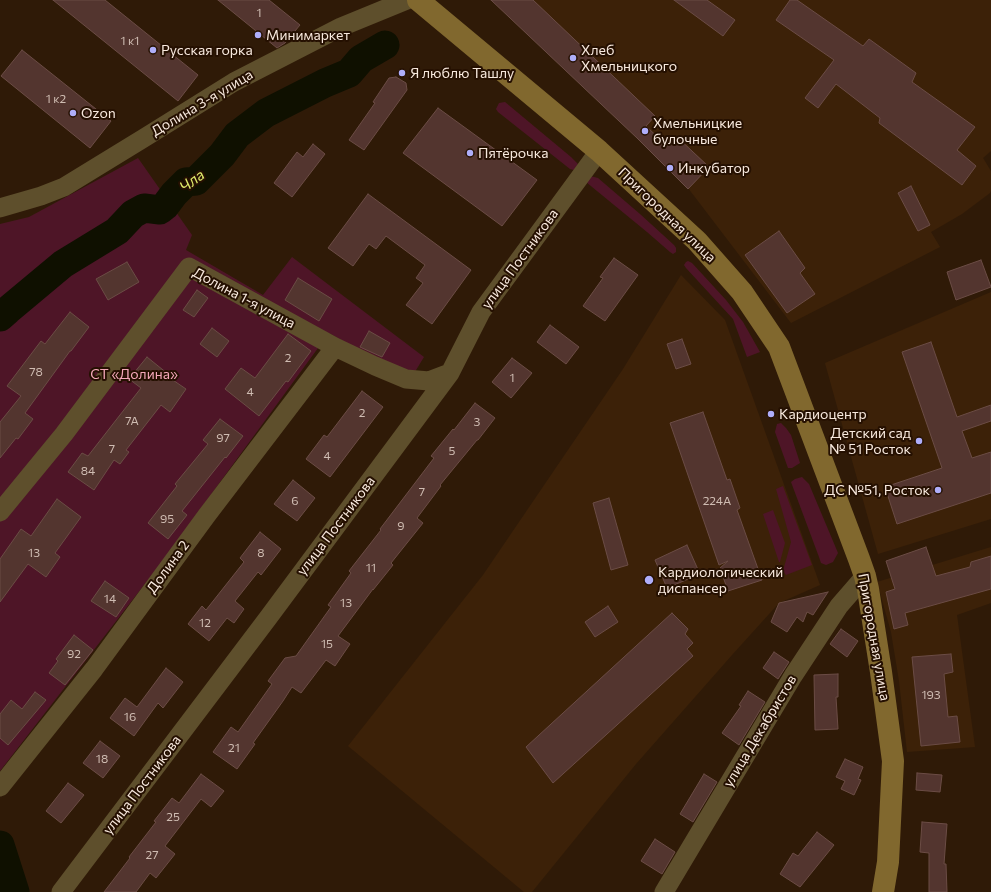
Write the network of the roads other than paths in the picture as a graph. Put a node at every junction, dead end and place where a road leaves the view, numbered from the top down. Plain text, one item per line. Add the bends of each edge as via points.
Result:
1 (406, 0) edge
2 (418, 0) edge
3 (599, 151) junction
4 (0, 208) edge
5 (335, 347) junction
6 (450, 373) junction
7 (0, 512) edge
8 (865, 576) junction
9 (0, 787) edge
10 (61, 892) edge
11 (664, 892) edge
12 (883, 892) edge

1 - 4 street, Долина 3-я улица via 341,27 234,82 64,187
2 - 3 street, Пригородная улица
3 - 6 street, улица Постникова via 481,312
3 - 8 street, Пригородная улица via 697,241 742,292 779,346
5 - 6 street, Долина 1-я улица via 406,379 429,381
5 - 7 street, Долина 1-я улица via 189,267 69,428
5 - 9 street, Долина 2 via 94,669
6 - 10 street, улица Постникова
8 - 11 street, улица Декабристов via 840,605 793,676
8 - 12 street, Пригородная улица via 893,761 888,862

